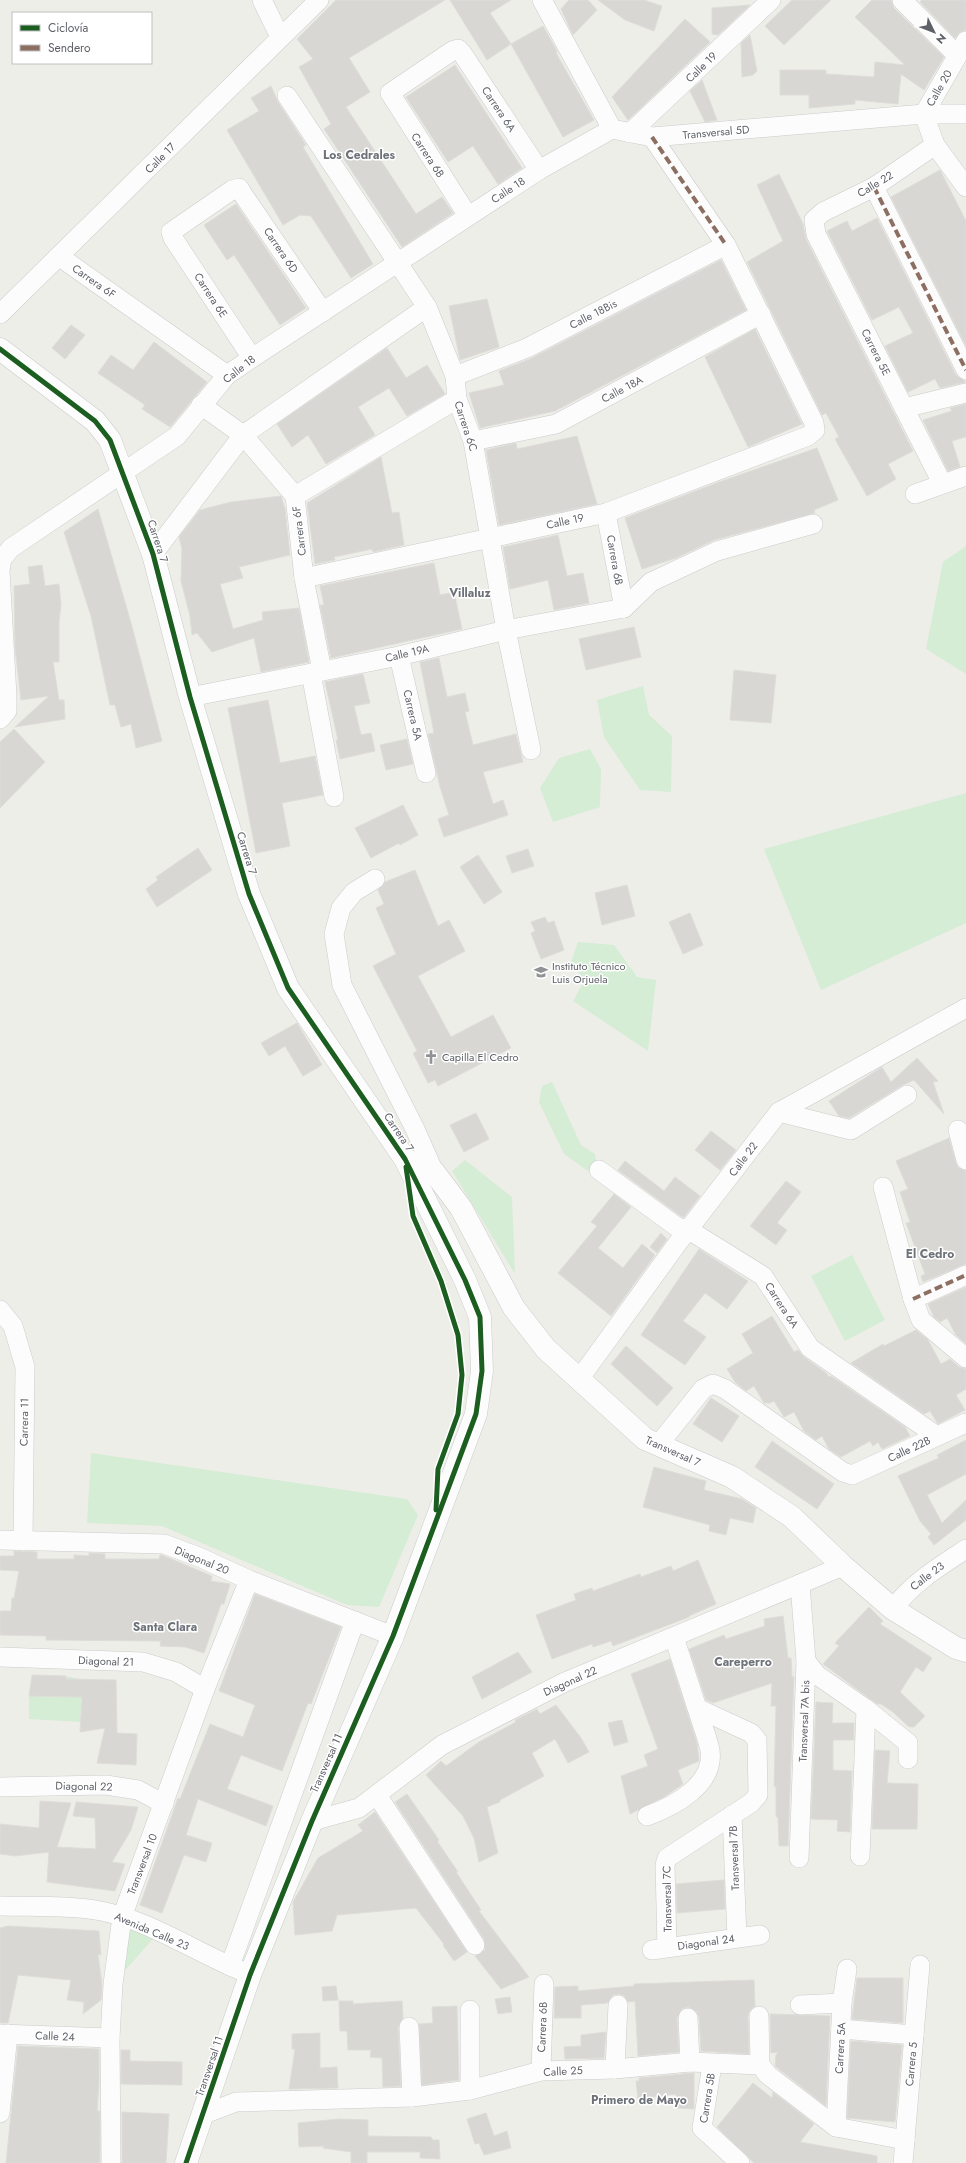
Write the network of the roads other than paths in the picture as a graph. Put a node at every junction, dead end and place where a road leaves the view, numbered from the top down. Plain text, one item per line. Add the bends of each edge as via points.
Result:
1 (262, 0) edge
2 (318, 0) edge
3 (542, 0) edge
4 (771, 0) edge
5 (902, 0) edge
6 (280, 37) junction
7 (962, 48) edge
8 (390, 93) joint
9 (287, 96) dead end
10 (924, 114) junction
11 (966, 114) edge
12 (621, 131) junction
13 (652, 137) junction
14 (935, 145) junction
15 (539, 170) junction
16 (874, 187) junction
17 (966, 187) edge
18 (238, 188) joint
19 (468, 216) junction
20 (814, 220) joint
21 (726, 246) junction
22 (60, 257) junction
23 (397, 263) junction
24 (427, 307) junction
25 (323, 312) junction
26 (0, 314) edge
27 (761, 314) junction
28 (0, 349) edge
29 (252, 358) junction
30 (966, 370) edge
31 (227, 375) junction
32 (455, 376) junction
33 (966, 393) edge
34 (457, 399) junction
35 (201, 406) junction
36 (904, 408) junction
37 (243, 435) junction
38 (474, 441) junction
39 (124, 474) junction
40 (966, 476) edge
41 (942, 483) junction
42 (915, 494) dead end
43 (295, 496) junction
44 (606, 513) junction
45 (813, 524) dead end
46 (489, 538) junction
47 (153, 554) junction
48 (304, 578) junction
49 (624, 608) junction
50 (506, 630) junction
51 (399, 656) junction
52 (317, 672) junction
53 (190, 697) junction
54 (0, 719) edge
55 (531, 750) dead end
56 (426, 774) dead end
57 (334, 797) dead end
58 (375, 879) dead end
59 (966, 1008) edge
60 (907, 1095) dead end
61 (779, 1112) junction
62 (958, 1130) dead end
63 (405, 1159) junction
64 (966, 1160) edge
65 (599, 1170) dead end
66 (434, 1172) junction
67 (883, 1187) dead end
68 (689, 1230) junction
69 (966, 1275) edge
70 (913, 1299) junction
71 (0, 1310) edge
72 (966, 1358) edge
73 (482, 1371) joint
74 (580, 1378) junction
75 (966, 1423) edge
76 (937, 1436) junction
77 (659, 1444) junction
78 (0, 1540) edge
79 (23, 1541) junction
80 (966, 1550) edge
81 (844, 1566) junction
82 (249, 1580) junction
83 (800, 1584) junction
84 (893, 1609) junction
85 (355, 1621) junction
86 (393, 1636) junction
87 (674, 1637) junction
88 (966, 1652) edge
89 (0, 1657) edge
90 (806, 1661) junction
91 (206, 1689) junction
92 (697, 1708) junction
93 (866, 1709) junction
94 (908, 1759) dead end
95 (0, 1787) edge
96 (376, 1795) junction
97 (164, 1804) junction
98 (732, 1815) junction
99 (647, 1816) dead end
100 (312, 1821) junction
101 (860, 1856) dead end
102 (799, 1858) dead end
103 (0, 1906) edge
104 (122, 1917) junction
105 (760, 1935) dead end
106 (737, 1937) junction
107 (475, 1945) dead end
108 (660, 1948) joint
109 (920, 1965) dead end
110 (230, 1966) junction
111 (847, 1969) dead end
112 (250, 1975) junction
113 (544, 1984) dead end
114 (842, 2003) junction
115 (618, 2005) dead end
116 (800, 2005) dead end
117 (470, 2010) dead end
118 (759, 2016) dead end
119 (688, 2018) dead end
120 (409, 2027) dead end
121 (841, 2030) junction
122 (4, 2034) edge
123 (914, 2035) junction
124 (110, 2038) junction
125 (690, 2062) junction
126 (712, 2065) junction
127 (760, 2065) junction
128 (616, 2069) junction
129 (541, 2071) junction
130 (470, 2090) junction
131 (412, 2098) junction
132 (0, 2114) edge
133 (202, 2115) junction
134 (836, 2127) junction
135 (905, 2140) junction
136 (111, 2163) edge
137 (186, 2163) edge
138 (740, 2163) edge
139 (903, 2163) edge

1 - 6 street
2 - 6 street, Calle 17
3 - 12 street
4 - 12 street, Calle 19
5 - 7 street
6 - 22 street, Calle 17
7 - 10 street, Calle 20
8 - 15 street, Carrera 6A via 458,49
8 - 19 street, Carrera 6B
9 - 23 street, Carrera 6C
10 - 11 street, Transversal 5D
10 - 13 street, Transversal 5D
10 - 14 street
12 - 13 street, Transversal 5D
12 - 15 street, Calle 18
13 - 21 street
14 - 16 street, Calle 22
14 - 17 street
15 - 19 street, Calle 18
16 - 20 street, Calle 22 via 823,212
16 - 30 street
18 - 25 street, Carrera 6D
18 - 29 street, Carrera 6E via 171,232
19 - 23 street, Calle 18
20 - 36 street, Carrera 5E via 816,234
21 - 27 street
21 - 32 street, Calle 18Bis via 527,348
22 - 26 street, Calle 17
22 - 31 street, Carrera 6F
23 - 24 street, Carrera 6C
23 - 25 street, Calle 18
24 - 32 street, Carrera 6C
24 - 37 street
25 - 29 street, Calle 18
27 - 38 street, Calle 18A via 556,424
27 - 44 street, Calle 19 via 814,423 815,430 808,436
28 - 39 street, Carrera 7 via 95,421 110,440
29 - 31 street, Calle 18
31 - 35 street, Calle 18
32 - 34 street, Carrera 6C
33 - 36 street
34 - 38 street, Carrera 6C
34 - 43 street
35 - 37 street, Carrera 6F
35 - 39 street, Calle 18 via 177,436
36 - 41 street, Carrera 5E
37 - 43 street, Carrera 6F
37 - 47 street
38 - 46 street, Carrera 6C
39 - 47 street, Carrera 7
39 - 54 street, Calle 18 via 11,548 2,559 0,571 7,711
40 - 41 street
41 - 42 street
43 - 48 street, Carrera 6F
44 - 46 street, Calle 19
44 - 49 street, Carrera 6B
45 - 49 street via 717,551 651,582
46 - 48 street, Calle 19
46 - 50 street, Carrera 6C
47 - 53 street, Carrera 7
48 - 52 street, Carrera 6F
49 - 50 street, Calle 19A
50 - 51 street, Calle 19A
50 - 55 street, Carrera 6C
51 - 52 street, Calle 19A
51 - 56 street, Carrera 5A
52 - 53 street, Calle 19A
52 - 57 street, Carrera 6F
53 - 63 street, Carrera 7 via 249,894 288,988
58 - 66 street via 354,892 341,908 334,934 342,985
59 - 61 street, Calle 22
60 - 61 street via 851,1130
61 - 68 street, Calle 22
62 - 64 street
63 - 66 street, Transversal 7
63 - 73 street, Carrera 7 via 465,1280 480,1317
65 - 68 street, Carrera 6A via 677,1227
66 - 74 street, Transversal 7 via 461,1208 514,1308 546,1349
67 - 70 street
68 - 74 street, Calle 22
68 - 76 street, Carrera 6A via 763,1276 810,1348
69 - 70 street
70 - 72 street via 921,1320
71 - 79 street, Carrera 11 via 13,1326 25,1367
73 - 86 street, Transversal 11 via 476,1414
74 - 77 street, Transversal 7 via 645,1440
75 - 76 street, Calle 22B
76 - 77 street, Calle 22B via 852,1475 843,1472 725,1389 713,1384 703,1389
77 - 81 street, Transversal 7 via 732,1477 792,1517
78 - 79 street, Diagonal 20
79 - 82 street, Diagonal 20 via 164,1544
80 - 84 street, Calle 23 via 934,1570 903,1595
81 - 83 street, Diagonal 22
81 - 84 street, Transversal 7
82 - 85 street, Diagonal 20
82 - 91 street, Transversal 10
83 - 87 street, Diagonal 22
83 - 90 street, Transversal 7A bis
84 - 88 street, Transversal 7
85 - 86 street, Diagonal 20
85 - 110 street
86 - 100 street, Transversal 11
87 - 92 street
87 - 96 street, Diagonal 22 via 565,1682 442,1745
89 - 91 street, Diagonal 21 via 143,1662 176,1672
90 - 93 street via 818,1676
90 - 102 street, Transversal 7A bis
91 - 97 street, Transversal 10
92 - 98 street, Transversal 7B via 751,1733 757,1740 758,1795 751,1803
92 - 99 street via 710,1751 707,1771 693,1791 668,1808
93 - 94 street via 908,1743
93 - 101 street
95 - 97 street, Diagonal 22 via 106,1785 138,1790
96 - 100 street, Diagonal 22 via 359,1808
96 - 107 street
97 - 104 street, Transversal 10
98 - 106 street, Transversal 7B
98 - 108 street, Transversal 7C via 666,1858
100 - 112 street, Transversal 11
103 - 104 street, Avenida Calle 23 via 72,1908 101,1911
104 - 110 street, Avenida Calle 23
104 - 124 street, Transversal 10 via 113,1984
105 - 106 street, Diagonal 24
106 - 108 street, Diagonal 24
109 - 123 street, Carrera 5
110 - 112 street, Avenida Calle 23
111 - 114 street, Carrera 5A
112 - 133 street, Transversal 11
113 - 129 street, Carrera 6B
114 - 116 street
114 - 121 street, Carrera 5A
115 - 128 street
117 - 130 street
118 - 127 street
119 - 125 street
120 - 131 street
121 - 123 street
121 - 134 street, Carrera 5A
122 - 124 street, Calle 24
122 - 132 street
123 - 135 street, Carrera 5
124 - 136 street, Transversal 10
125 - 126 street, Calle 25
125 - 128 street, Calle 25
126 - 127 street, Calle 25
126 - 138 street, Carrera 5B via 702,2128
127 - 134 street
128 - 129 street, Calle 25
129 - 130 street, Calle 25
130 - 131 street, Calle 25
131 - 133 street, Calle 25 via 236,2102
133 - 137 street, Transversal 11
134 - 135 street
135 - 139 street, Carrera 5

